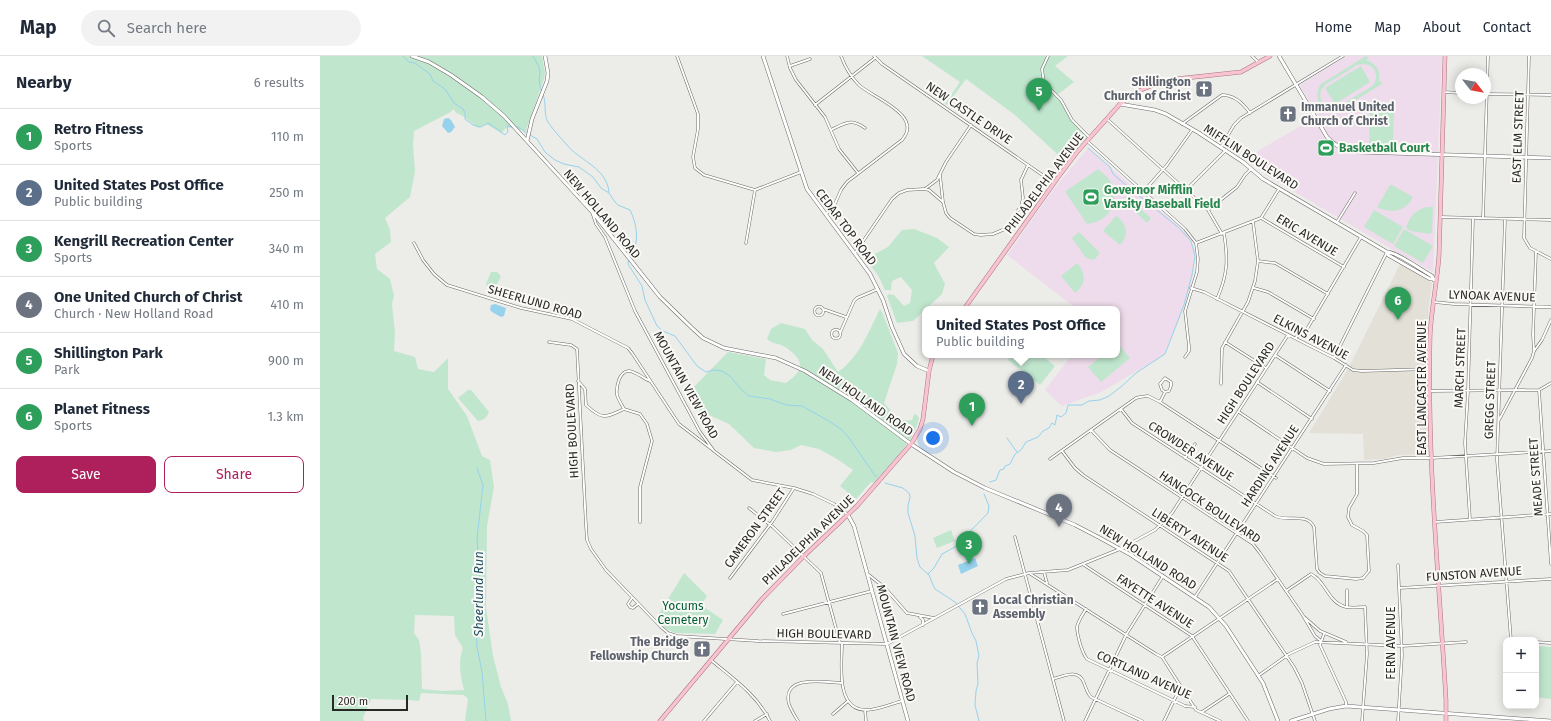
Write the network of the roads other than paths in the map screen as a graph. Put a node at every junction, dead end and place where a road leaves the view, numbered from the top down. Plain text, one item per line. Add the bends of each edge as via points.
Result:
1 (412, 56) edge
2 (545, 56) edge
3 (677, 56) edge
4 (763, 56) edge
5 (787, 56) edge
6 (841, 56) edge
7 (1048, 56) edge
8 (1252, 56) edge
9 (1270, 56) edge
10 (1279, 56) edge
11 (1343, 56) edge
12 (1445, 56) edge
13 (1488, 56) edge
14 (1529, 56) edge
15 (875, 57) edge
16 (810, 59) dead end
17 (1258, 63) junction
18 (790, 66) junction
19 (1487, 68) edge
20 (852, 76) junction
21 (1296, 84) junction
22 (1444, 92) junction
23 (1455, 93) edge
24 (1491, 94) edge
25 (1528, 95) junction
26 (1551, 95) edge
27 (1120, 104) junction
28 (1486, 104) edge
29 (815, 105) junction
30 (1250, 113) junction
31 (1106, 119) junction
32 (1182, 124) junction
33 (971, 125) junction
34 (864, 128) dead end
35 (831, 130) junction
36 (1192, 130) junction
37 (1089, 139) junction
38 (527, 141) junction
39 (1221, 147) junction
40 (1226, 150) junction
41 (1442, 155) junction
42 (1485, 156) junction
43 (1526, 157) junction
44 (1551, 158) edge
45 (1028, 165) junction
46 (1163, 169) junction
47 (1251, 169) junction
48 (801, 172) junction
49 (858, 173) junction
50 (940, 174) junction
51 (1054, 183) junction
52 (1280, 188) junction
53 (924, 189) junction
54 (756, 190) junction
55 (1186, 190) junction
56 (1144, 191) junction
57 (1355, 193) dead end
58 (943, 202) junction
59 (1208, 210) junction
60 (592, 212) junction
61 (826, 214) junction
62 (1440, 217) junction
63 (1261, 218) junction
64 (1473, 218) junction
65 (1483, 218) junction
66 (1505, 219) junction
67 (1524, 219) junction
68 (1551, 220) edge
69 (1253, 222) junction
70 (1337, 222) junction
71 (1223, 234) junction
72 (1361, 237) junction
73 (414, 243) dead end
74 (746, 243) dead end
75 (1196, 244) junction
76 (1536, 251) junction
77 (1387, 252) junction
78 (855, 253) junction
79 (1551, 259) edge
80 (1258, 261) junction
81 (1344, 267) junction
82 (1434, 280) junction
83 (1191, 288) junction
84 (1254, 288) junction
85 (878, 289) junction
86 (1328, 294) junction
87 (1217, 299) junction
88 (1433, 302) junction
89 (1471, 305) junction
90 (1502, 305) junction
91 (966, 306) edge
92 (1533, 306) junction
93 (1551, 307) edge
94 (822, 308) junction
95 (1243, 312) junction
96 (846, 317) junction
97 (1314, 318) junction
98 (1551, 320) edge
99 (840, 332) junction
100 (1288, 335) junction
101 (1294, 338) junction
102 (549, 342) dead end
103 (1225, 342) junction
104 (1534, 351) junction
105 (1275, 355) junction
106 (1185, 357) dead end
107 (932, 358) edge
108 (1334, 358) junction
109 (1346, 365) junction
110 (1266, 369) junction
111 (1430, 370) junction
112 (929, 371) junction
113 (578, 381) junction
114 (652, 382) junction
115 (1257, 382) junction
116 (1551, 383) edge
117 (1221, 384) dead end
118 (1500, 390) junction
119 (1516, 390) junction
120 (1539, 390) junction
121 (1330, 391) junction
122 (1431, 391) junction
123 (1468, 391) junction
124 (1165, 392) junction
125 (1160, 402) junction
126 (624, 409) junction
127 (1121, 409) junction
128 (1239, 412) junction
129 (1312, 419) junction
130 (1499, 422) junction
131 (1091, 430) junction
132 (1219, 440) junction
133 (911, 444) junction
134 (1195, 444) dead end
135 (1293, 448) junction
136 (1062, 451) junction
137 (1544, 451) junction
138 (1551, 451) edge
139 (714, 452) junction
140 (1498, 454) junction
141 (1466, 456) junction
142 (1186, 458) junction
143 (1431, 458) junction
144 (1050, 459) dead end
145 (1356, 464) junction
146 (1201, 468) junction
147 (1275, 477) junction
148 (794, 488) junction
149 (1181, 497) junction
150 (1256, 504) junction
151 (749, 508) dead end
152 (1549, 514) edge
153 (848, 515) junction
154 (1502, 516) junction
155 (1470, 519) junction
156 (640, 522) dead end
157 (1435, 522) junction
158 (770, 525) junction
159 (1160, 526) junction
160 (1237, 534) junction
161 (1015, 537) dead end
162 (1120, 549) junction
163 (804, 557) junction
164 (1218, 563) junction
165 (1084, 564) junction
166 (1551, 564) edge
167 (1398, 565) dead end
168 (1029, 572) junction
169 (1044, 572) junction
170 (1025, 574) junction
171 (868, 575) junction
172 (1163, 576) junction
173 (730, 578) dead end
174 (1278, 579) junction
175 (1551, 579) edge
176 (1507, 582) junction
177 (1047, 584) junction
178 (1439, 586) junction
179 (1399, 588) junction
180 (1346, 590) dead end
181 (872, 591) junction
182 (1286, 591) junction
183 (1195, 597) junction
184 (632, 598) junction
185 (1248, 599) junction
186 (829, 603) junction
187 (638, 604) junction
188 (1145, 604) junction
189 (1347, 607) junction
190 (1086, 609) junction
191 (783, 614) dead end
192 (1302, 614) junction
193 (920, 616) junction
194 (935, 618) junction
195 (1220, 618) junction
196 (922, 626) junction
197 (1324, 634) junction
198 (1126, 635) junction
199 (1192, 636) junction
200 (1511, 637) edge
201 (728, 639) junction
202 (1321, 641) junction
203 (1466, 642) dead end
204 (1539, 642) edge
205 (841, 643) junction
206 (1347, 643) junction
207 (1551, 643) edge
208 (887, 644) junction
209 (1366, 644) junction
210 (1443, 644) junction
211 (1402, 646) junction
212 (1287, 656) junction
213 (1162, 657) junction
214 (710, 660) junction
215 (1109, 671) junction
216 (1258, 676) junction
217 (1053, 679) junction
218 (737, 682) junction
219 (842, 683) junction
220 (1181, 686) junction
221 (1229, 694) junction
222 (1095, 700) junction
223 (848, 701) junction
224 (902, 701) junction
225 (1173, 701) junction
226 (1346, 706) junction
227 (1194, 707) junction
228 (1363, 707) junction
229 (1398, 709) junction
230 (865, 710) junction
231 (1447, 712) junction
232 (1202, 713) junction
233 (767, 714) junction
234 (833, 714) dead end
235 (1312, 714) junction
236 (1506, 716) junction
237 (1551, 720) edge
238 (660, 721) edge
239 (704, 721) edge
240 (755, 721) edge
241 (770, 721) edge
242 (798, 721) edge
243 (866, 721) edge
244 (908, 721) edge
245 (1064, 721) edge
246 (1085, 721) edge
247 (1142, 721) edge
248 (1164, 721) edge
249 (1220, 721) edge
250 (1248, 721) edge
251 (1278, 721) edge
252 (1291, 721) edge
253 (1315, 721) edge
254 (1362, 721) edge
255 (1398, 721) edge
256 (1446, 721) edge
257 (1505, 721) edge

1 - 38 street, NEW HOLLAND ROAD via 429,62 451,75 488,102
2 - 38 street via 548,77 532,119
3 - 54 street via 698,114 693,157 695,168 704,175
4 - 48 street, CEDAR TOP ROAD
5 - 18 street
6 - 20 street
7 - 37 street via 1042,70 1044,83 1061,100 1072,120
8 - 17 street
9 - 17 main road, PHILADELPHIA AVENUE
10 - 21 street
11 - 21 street
12 - 22 main road, EAST LANCASTER AVENUE
13 - 19 street
14 - 25 street, EAST ELM STREET
15 - 20 street
15 - 33 street, NEW CASTLE DRIVE
16 - 18 street
17 - 27 main road, PHILADELPHIA AVENUE via 1241,72 1166,81 1136,92
18 - 29 street via 796,80
20 - 29 street
20 - 49 street via 864,88 900,112 907,123 907,132 902,140
21 - 30 street
21 - 41 street via 1327,137 1342,149 1358,152
22 - 23 street
22 - 41 main road, EAST LANCASTER AVENUE
24 - 25 street
25 - 26 street
25 - 43 street, EAST ELM STREET
27 - 31 main road, PHILADELPHIA AVENUE
27 - 32 street, MIFFLIN BOULEVARD via 1159,111
28 - 42 street
29 - 35 street
30 - 32 street via 1239,101 1222,95
30 - 39 street via 1237,122
31 - 37 main road, PHILADELPHIA AVENUE
31 - 46 street
32 - 36 street, MIFFLIN BOULEVARD
33 - 45 street, NEW CASTLE DRIVE
33 - 50 street via 949,156
34 - 35 street via 848,122
35 - 49 street via 839,149
36 - 39 street, MIFFLIN BOULEVARD
36 - 46 street
37 - 51 main road, PHILADELPHIA AVENUE
37 - 56 street
38 - 60 street, NEW HOLLAND ROAD
39 - 40 street, MIFFLIN BOULEVARD
40 - 47 street, MIFFLIN BOULEVARD
40 - 55 street
41 - 42 street
41 - 62 main road, EAST LANCASTER AVENUE
42 - 43 street
42 - 65 street
43 - 44 street
43 - 67 street, EAST ELM STREET
45 - 51 street, NEW CASTLE DRIVE
45 - 58 street via 1021,181 1022,204 1000,232 981,235 972,233 950,218
46 - 55 street
46 - 56 street
47 - 52 street, MIFFLIN BOULEVARD
47 - 59 street via 1237,187
48 - 54 street
48 - 61 street, CEDAR TOP ROAD via 809,192
49 - 61 street via 844,184 835,204
50 - 53 street via 933,184
50 - 58 street
51 - 91 main road, PHILADELPHIA AVENUE
52 - 63 street
52 - 70 street, MIFFLIN BOULEVARD
53 - 58 street via 933,192
53 - 78 street via 907,190 896,194
54 - 74 street
55 - 59 street
56 - 75 street via 1185,229
57 - 70 street
59 - 71 street
60 - 133 street, NEW HOLLAND ROAD via 665,302 703,338 724,348 768,355 796,366 852,400
60 - 139 street, MOUNTAIN VIEW ROAD via 635,311 700,432
61 - 78 street, CEDAR TOP ROAD
62 - 64 street
62 - 82 main road, EAST LANCASTER AVENUE via 1438,271
63 - 69 street
63 - 81 street, ERIC AVENUE
64 - 65 street
64 - 89 street, MARCH STREET
65 - 66 street
66 - 67 street
66 - 90 street, GREGG STREET
67 - 68 street
67 - 76 street, EAST ELM STREET via 1524,238 1528,246
69 - 71 street
69 - 80 street
70 - 72 street, MIFFLIN BOULEVARD
71 - 75 street
71 - 87 street via 1227,267
72 - 77 street, MIFFLIN BOULEVARD
72 - 81 street
73 - 114 street, SHEERLUND ROAD via 423,260 446,285 576,321 628,348
75 - 83 street via 1198,264
76 - 79 street
76 - 92 street
77 - 82 street, MIFFLIN BOULEVARD via 1388,255
77 - 108 street
78 - 85 street, CEDAR TOP ROAD
80 - 84 street
80 - 86 street via 1275,263
81 - 86 street
82 - 88 main road, EAST LANCASTER AVENUE
83 - 87 street, ELKINS AVENUE
83 - 106 street via 1185,311 1189,351
84 - 95 street
84 - 97 street via 1268,292
85 - 96 street via 857,298
85 - 112 street, CEDAR TOP ROAD via 904,354 917,366
86 - 97 street
87 - 95 street, ELKINS AVENUE
88 - 89 street, LYNOAK AVENUE
88 - 111 main road, EAST LANCASTER AVENUE
89 - 90 street, LYNOAK AVENUE
89 - 123 street, MARCH STREET
90 - 92 street, LYNOAK AVENUE
90 - 118 street, GREGG STREET
92 - 93 street, LYNOAK AVENUE
92 - 104 street
94 - 94 street via 815,308 815,313 820,315
94 - 96 street
95 - 100 street, ELKINS AVENUE
95 - 103 street
96 - 99 street
97 - 101 street via 1308,329
98 - 104 street
99 - 99 street via 833,331 832,335 840,337
100 - 101 street, ELKINS AVENUE
100 - 105 street, HIGH BOULEVARD
101 - 108 street, ELKINS AVENUE
102 - 113 street, HIGH BOULEVARD via 576,347
103 - 110 street
103 - 117 street via 1221,351
104 - 119 street
105 - 110 street, HIGH BOULEVARD
105 - 121 street
107 - 112 main road, PHILADELPHIA AVENUE
108 - 109 street, ELKINS AVENUE
109 - 111 street, ELKINS AVENUE via 1353,370 1362,371
109 - 121 street, HARDING AVENUE
110 - 115 street, HIGH BOULEVARD
111 - 122 main road, EAST LANCASTER AVENUE
112 - 133 main road, PHILADELPHIA AVENUE via 923,420
113 - 126 street via 585,389 586,405 596,415 609,416
113 - 184 street, HIGH BOULEVARD via 587,540 596,556
114 - 126 street via 633,371 623,372 617,395
114 - 139 street, SHEERLUND ROAD via 679,424
115 - 128 street, HIGH BOULEVARD
115 - 129 street
116 - 120 street
118 - 119 street
118 - 123 street
118 - 130 street, GREGG STREET
119 - 120 street
119 - 130 street
120 - 137 street, MEADE STREET
121 - 129 street, HARDING AVENUE
122 - 123 street
122 - 143 main road, EAST LANCASTER AVENUE
123 - 141 street, MARCH STREET
124 - 124 street via 1169,391 1171,386 1171,382 1165,378 1160,388
124 - 125 street
125 - 127 street via 1150,397 1140,397
125 - 132 street
126 - 156 street via 640,414 647,424 652,441 640,487
127 - 131 street
127 - 142 street, CROWDER AVENUE via 1132,423
128 - 132 street, HIGH BOULEVARD
128 - 135 street
129 - 135 street, HARDING AVENUE
130 - 140 street, GREGG STREET
131 - 136 street
131 - 149 street, HANCOCK BOULEVARD via 1110,450
132 - 146 street, HIGH BOULEVARD
132 - 147 street
133 - 153 main road, PHILADELPHIA AVENUE
133 - 162 street, NEW HOLLAND ROAD via 964,478 1081,528
134 - 142 street
135 - 145 street via 1317,463
135 - 147 street, HARDING AVENUE
136 - 144 street
136 - 159 street, LIBERTY AVENUE via 1083,475
137 - 138 street
137 - 140 street
137 - 152 street, MEADE STREET
139 - 148 street, MOUNTAIN VIEW ROAD via 752,480
140 - 141 street
140 - 154 street, GREGG STREET
141 - 143 street
141 - 155 street, MARCH STREET
142 - 146 street, CROWDER AVENUE
143 - 145 street via 1400,458 1379,463
143 - 157 main road, EAST LANCASTER AVENUE
145 - 150 street, CROWDER AVENUE via 1358,494 1348,514 1350,523 1368,537 1370,567 1368,574 1363,578 1329,577 1321,574 1317,567 1314,527 1311,522 1304,519 1279,518
146 - 149 street, HIGH BOULEVARD
146 - 150 street, CROWDER AVENUE
147 - 150 street, HARDING AVENUE
148 - 153 street, MOUNTAIN VIEW ROAD via 823,498
148 - 158 street, CAMERON STREET
149 - 159 street, HIGH BOULEVARD via 1172,513
149 - 160 street, HANCOCK BOULEVARD
150 - 160 street, HARDING AVENUE
151 - 158 street
152 - 154 street
152 - 166 street, MEADE STREET
153 - 163 main road, PHILADELPHIA AVENUE
153 - 171 street, MOUNTAIN VIEW ROAD via 854,526
154 - 155 street
154 - 176 street, GREGG STREET
155 - 157 street
157 - 178 main road, EAST LANCASTER AVENUE
158 - 163 street
158 - 173 street, CAMERON STREET
159 - 162 street, HIGH BOULEVARD
159 - 164 street, LIBERTY AVENUE
160 - 164 street, HARDING AVENUE
160 - 174 street, HANCOCK BOULEVARD via 1258,549
161 - 170 street
162 - 165 street, HIGH BOULEVARD
162 - 172 street, NEW HOLLAND ROAD
163 - 186 street via 821,573
163 - 201 main road, PHILADELPHIA AVENUE via 762,599
164 - 183 street, HARDING AVENUE
164 - 185 street, LIBERTY AVENUE via 1232,574
165 - 169 street, HIGH BOULEVARD via 1068,570
165 - 188 street, FAYETTE AVENUE
167 - 179 street, FERN AVENUE
168 - 169 street, HIGH BOULEVARD
168 - 170 street, HIGH BOULEVARD
168 - 177 street
169 - 177 street
170 - 194 street, HIGH BOULEVARD via 999,582
170 - 217 street
171 - 181 street, MOUNTAIN VIEW ROAD
171 - 193 street via 885,588 905,612
172 - 183 street, NEW HOLLAND ROAD
172 - 188 street
174 - 182 street, HANCOCK BOULEVARD
174 - 185 street
175 - 176 street, FUNSTON AVENUE
176 - 178 street, FUNSTON AVENUE
176 - 200 street, GREGG STREET
177 - 190 street
178 - 179 street, FUNSTON AVENUE
178 - 210 main road, EAST LANCASTER AVENUE
179 - 211 street, FERN AVENUE
180 - 189 street
181 - 186 street
181 - 208 street, MOUNTAIN VIEW ROAD
182 - 189 street via 1311,574 1320,581 1334,601
182 - 192 street, HANCOCK BOULEVARD
183 - 195 street, NEW HOLLAND ROAD
184 - 187 street, HIGH BOULEVARD
184 - 187 street, HIGH BOULEVARD via 628,604 630,607
185 - 195 street
185 - 212 street, LIBERTY AVENUE
186 - 191 street
186 - 205 street
187 - 201 street, HIGH BOULEVARD via 671,634
188 - 198 street
188 - 199 street, FAYETTE AVENUE
189 - 209 street via 1365,607
190 - 198 street
190 - 215 street, CORTLAND AVENUE via 1077,627 1084,654 1088,661
192 - 197 street, HANCOCK BOULEVARD
192 - 202 street, HANCOCK BOULEVARD via 1315,636
193 - 194 street
193 - 196 street via 923,620
194 - 196 street, HIGH BOULEVARD
195 - 199 street
195 - 216 street, NEW HOLLAND ROAD
196 - 208 street, HIGH BOULEVARD
197 - 202 street
197 - 206 street, HANCOCK BOULEVARD
198 - 213 street
198 - 215 street
199 - 213 street
199 - 221 street, FAYETTE AVENUE
201 - 205 street, HIGH BOULEVARD
201 - 214 main road, PHILADELPHIA AVENUE
202 - 206 street
202 - 212 street
202 - 226 street via 1320,645
203 - 210 street
204 - 207 street
205 - 208 street, HIGH BOULEVARD
205 - 219 street
206 - 209 street
208 - 224 street, MOUNTAIN VIEW ROAD
209 - 211 street
209 - 228 street
210 - 211 street
210 - 231 main road, EAST LANCASTER AVENUE
211 - 229 street, FERN AVENUE
212 - 216 street
212 - 235 street, LIBERTY AVENUE via 1300,679
213 - 220 street
214 - 218 street
214 - 238 main road, PHILADELPHIA AVENUE
215 - 222 street
215 - 225 street, CORTLAND AVENUE
216 - 251 street, NEW HOLLAND ROAD
217 - 222 street via 1070,674 1078,675 1083,679 1089,695
217 - 245 street
218 - 233 street via 754,696
218 - 239 street
219 - 223 street
219 - 242 street via 802,682 794,686 789,694 789,703
220 - 225 street
220 - 227 street
221 - 232 street
221 - 250 street, FAYETTE AVENUE
222 - 246 street
222 - 247 street
223 - 230 street
223 - 234 street
224 - 230 street
224 - 244 street, MOUNTAIN VIEW ROAD
225 - 227 street, CORTLAND AVENUE
225 - 248 street
226 - 228 street
226 - 235 street
227 - 232 street, CORTLAND AVENUE
228 - 229 street
228 - 254 street
229 - 231 street
229 - 255 street, FERN AVENUE
230 - 243 street
231 - 236 street
231 - 256 main road, EAST LANCASTER AVENUE
232 - 249 street, CORTLAND AVENUE
233 - 240 street
233 - 241 street
235 - 252 street
235 - 253 street, LIBERTY AVENUE
236 - 237 street
236 - 257 street

